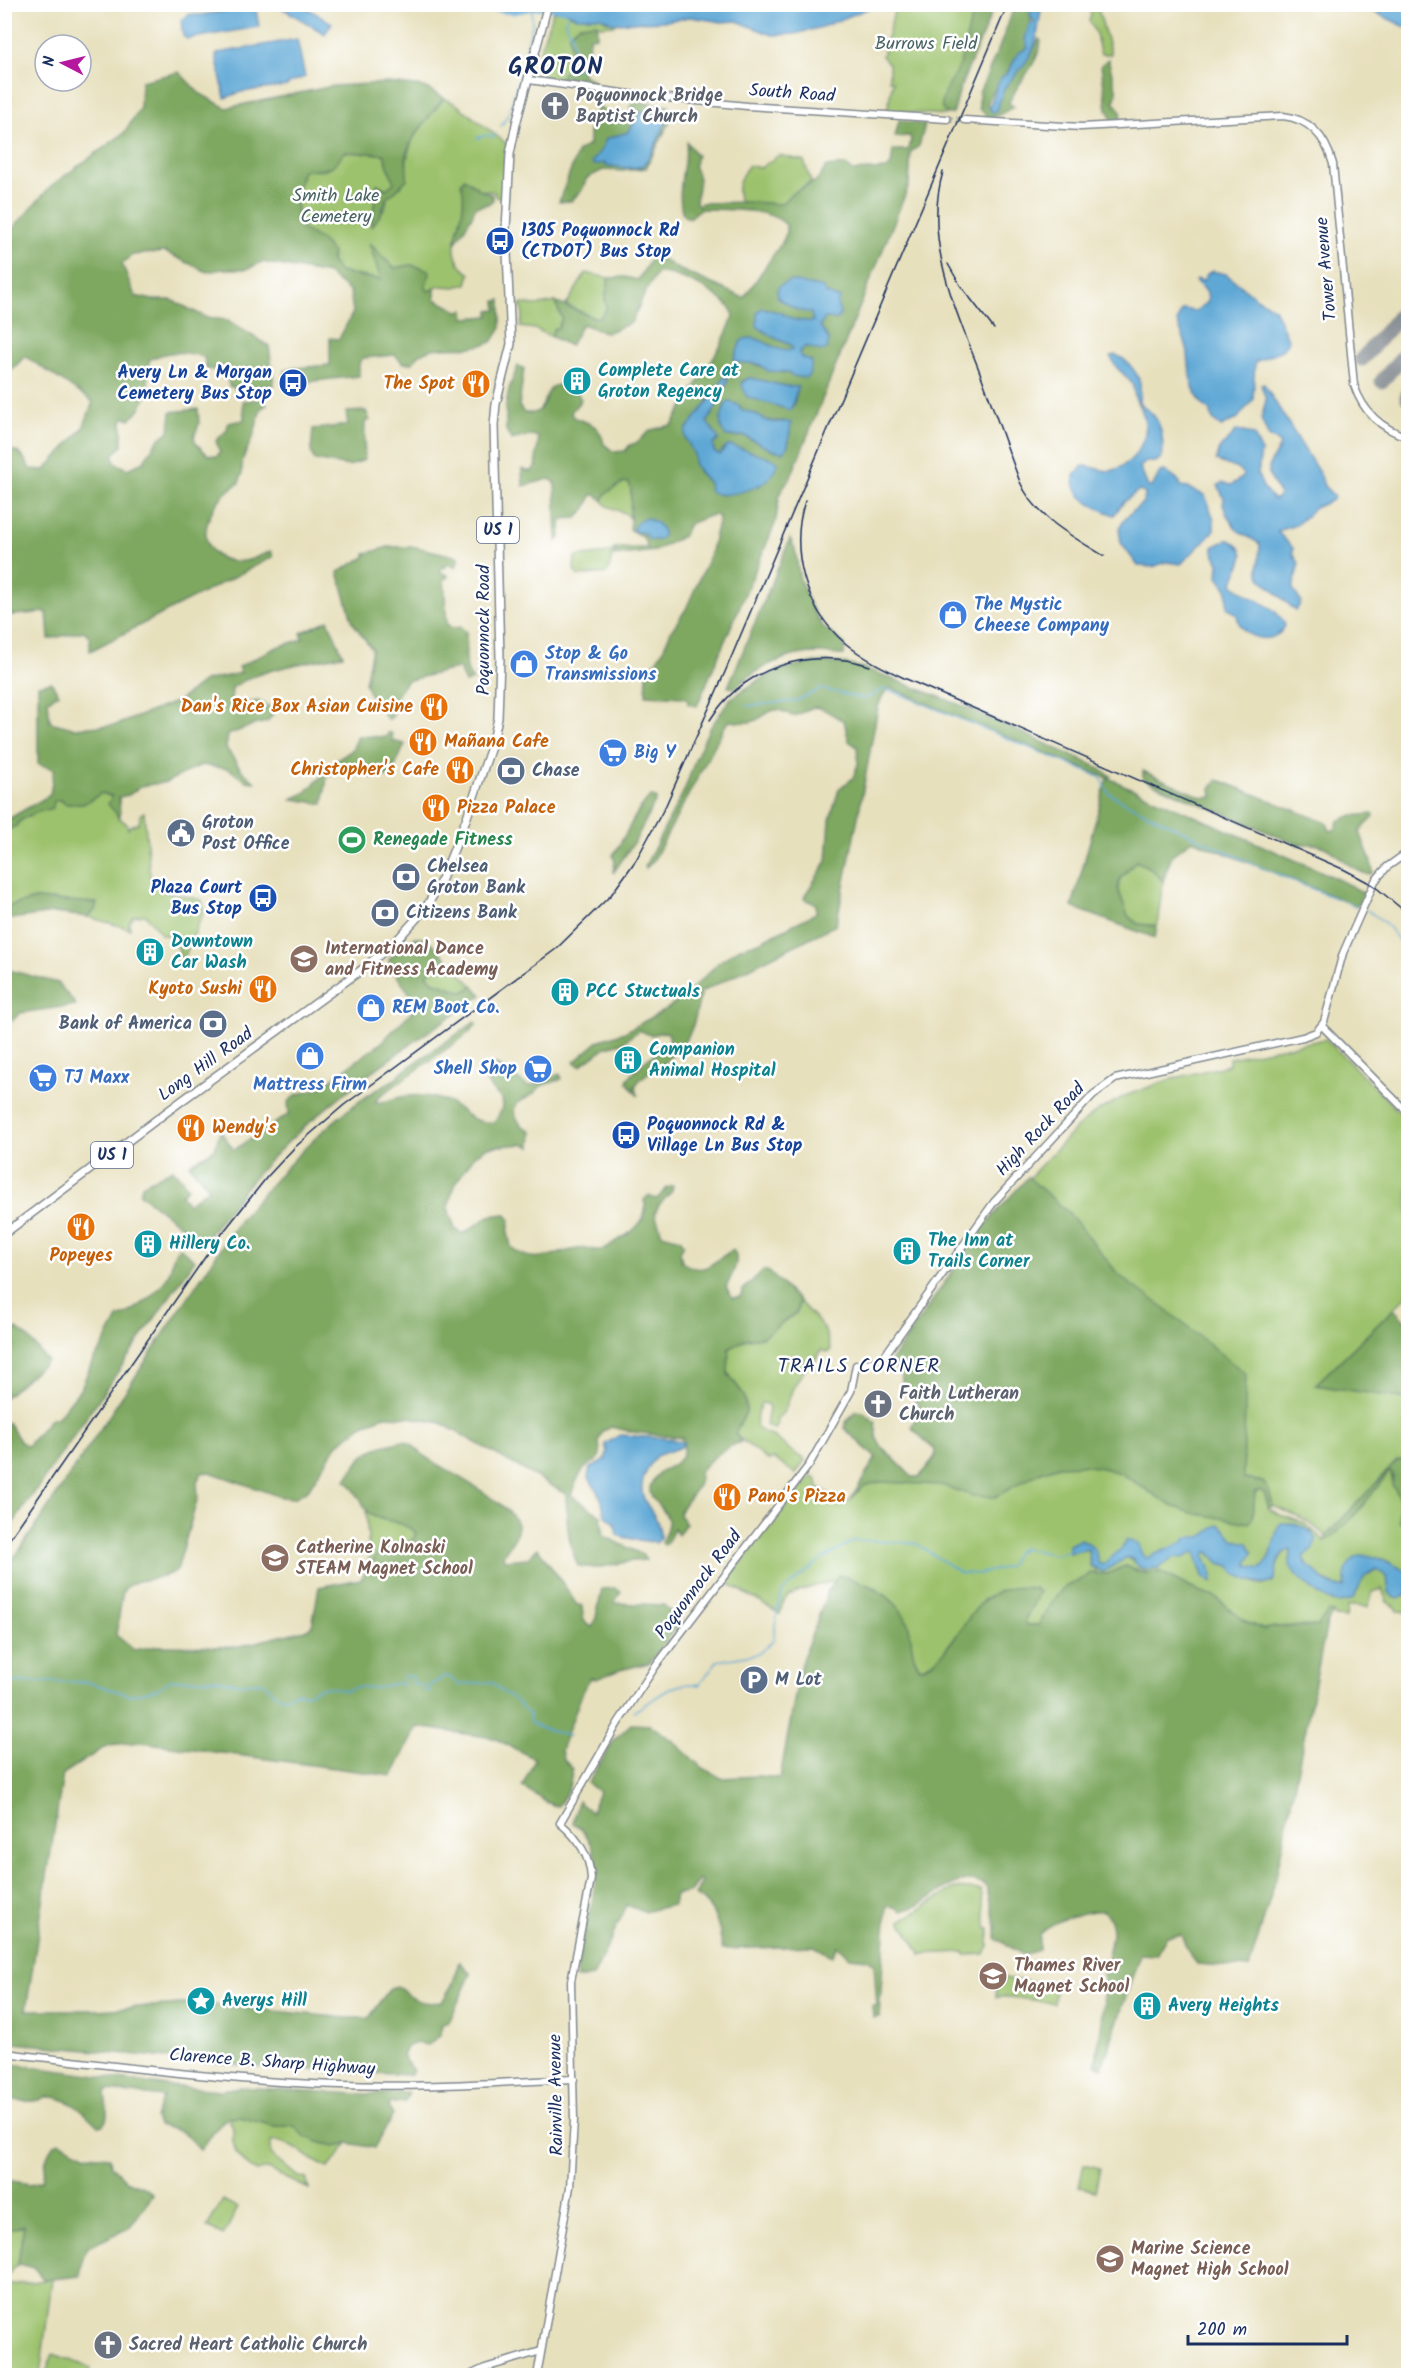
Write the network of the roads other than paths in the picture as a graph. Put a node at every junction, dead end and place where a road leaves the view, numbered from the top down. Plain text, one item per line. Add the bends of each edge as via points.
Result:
1 (547, 8) edge
2 (529, 80) junction
3 (947, 119) tunnel mouth
4 (964, 120) tunnel mouth
5 (1408, 437) edge
6 (1408, 852) edge
7 (420, 915) joint
8 (1322, 1026) junction
9 (1408, 1113) edge
10 (4, 1234) edge
11 (856, 1365) joint
12 (560, 1823) joint
13 (4, 2054) edge
14 (574, 2079) junction
15 (541, 2351) junction
16 (468, 2376) edge
17 (537, 2376) edge

1 - 2 main road, Poquonnock Road / US 1
2 - 3 main road, South Road via 747,106
2 - 7 main road, Poquonnock Road / US 1 via 510,154 506,235 511,344 494,418 498,718 467,818 442,879
4 - 5 main road, Tower Avenue via 1081,127 1292,117 1315,130 1333,164 1354,385 1374,418
6 - 8 main road via 1381,873 1362,908 1341,956
7 - 10 main road, Long Hill Road / US 1 via 364,968
8 - 9 main road
8 - 11 main road, High Rock Road via 1303,1037 1132,1074 1106,1085 994,1202 885,1354 876,1361
11 - 12 main road, Poquonnock Road via 851,1391 809,1465 655,1667
12 - 14 main road, Rainville Avenue via 579,1842 591,1873 571,1981
13 - 14 main road, Clarence B. Sharp Highway via 294,2083 407,2086
14 - 15 main road, Rainville Avenue via 570,2187
15 - 16 main road
15 - 17 main road, Rainville Avenue

